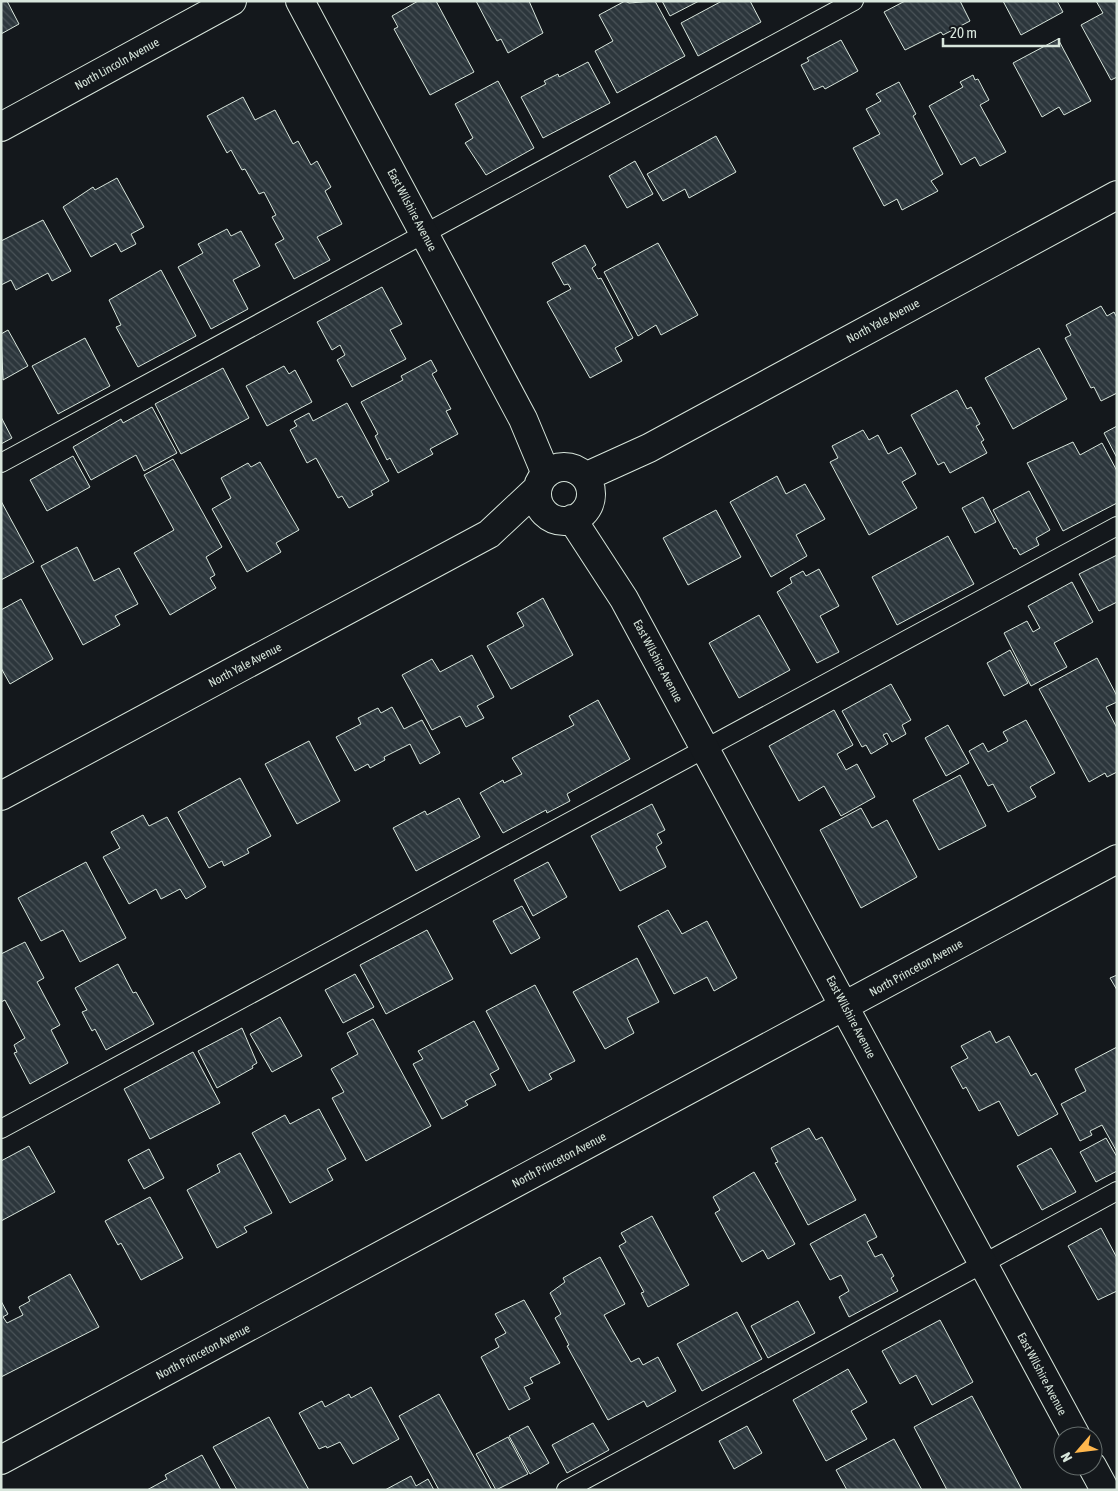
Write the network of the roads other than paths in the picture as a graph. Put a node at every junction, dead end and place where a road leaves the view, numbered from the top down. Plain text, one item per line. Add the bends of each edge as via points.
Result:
1 (232, 1) edge
2 (300, 1) edge
3 (854, 1) edge
4 (1, 127) edge
5 (1117, 195) edge
6 (424, 232) junction
7 (1, 463) edge
8 (567, 493) junction
9 (1117, 526) edge
10 (705, 749) junction
11 (1, 796) edge
12 (1117, 859) edge
13 (845, 1006) junction
14 (1, 1128) edge
15 (1117, 1191) edge
16 (982, 1263) junction
17 (1071, 1426) edge
18 (1, 1460) edge
19 (1097, 1476) edge
20 (566, 1490) edge
21 (1105, 1490) edge

1 - 4 street, North Lincoln Avenue
2 - 6 street, East Wilshire Avenue
3 - 6 lane
5 - 8 street, North Yale Avenue
6 - 7 lane
6 - 8 street, East Wilshire Avenue via 523,419
8 - 10 street, East Wilshire Avenue
8 - 11 street, North Yale Avenue
9 - 10 lane
10 - 13 street, East Wilshire Avenue
10 - 14 lane
12 - 13 street, North Princeton Avenue
13 - 16 street, East Wilshire Avenue
13 - 18 street, North Princeton Avenue
15 - 16 lane
16 - 17 street, East Wilshire Avenue
16 - 20 lane
19 - 21 street

